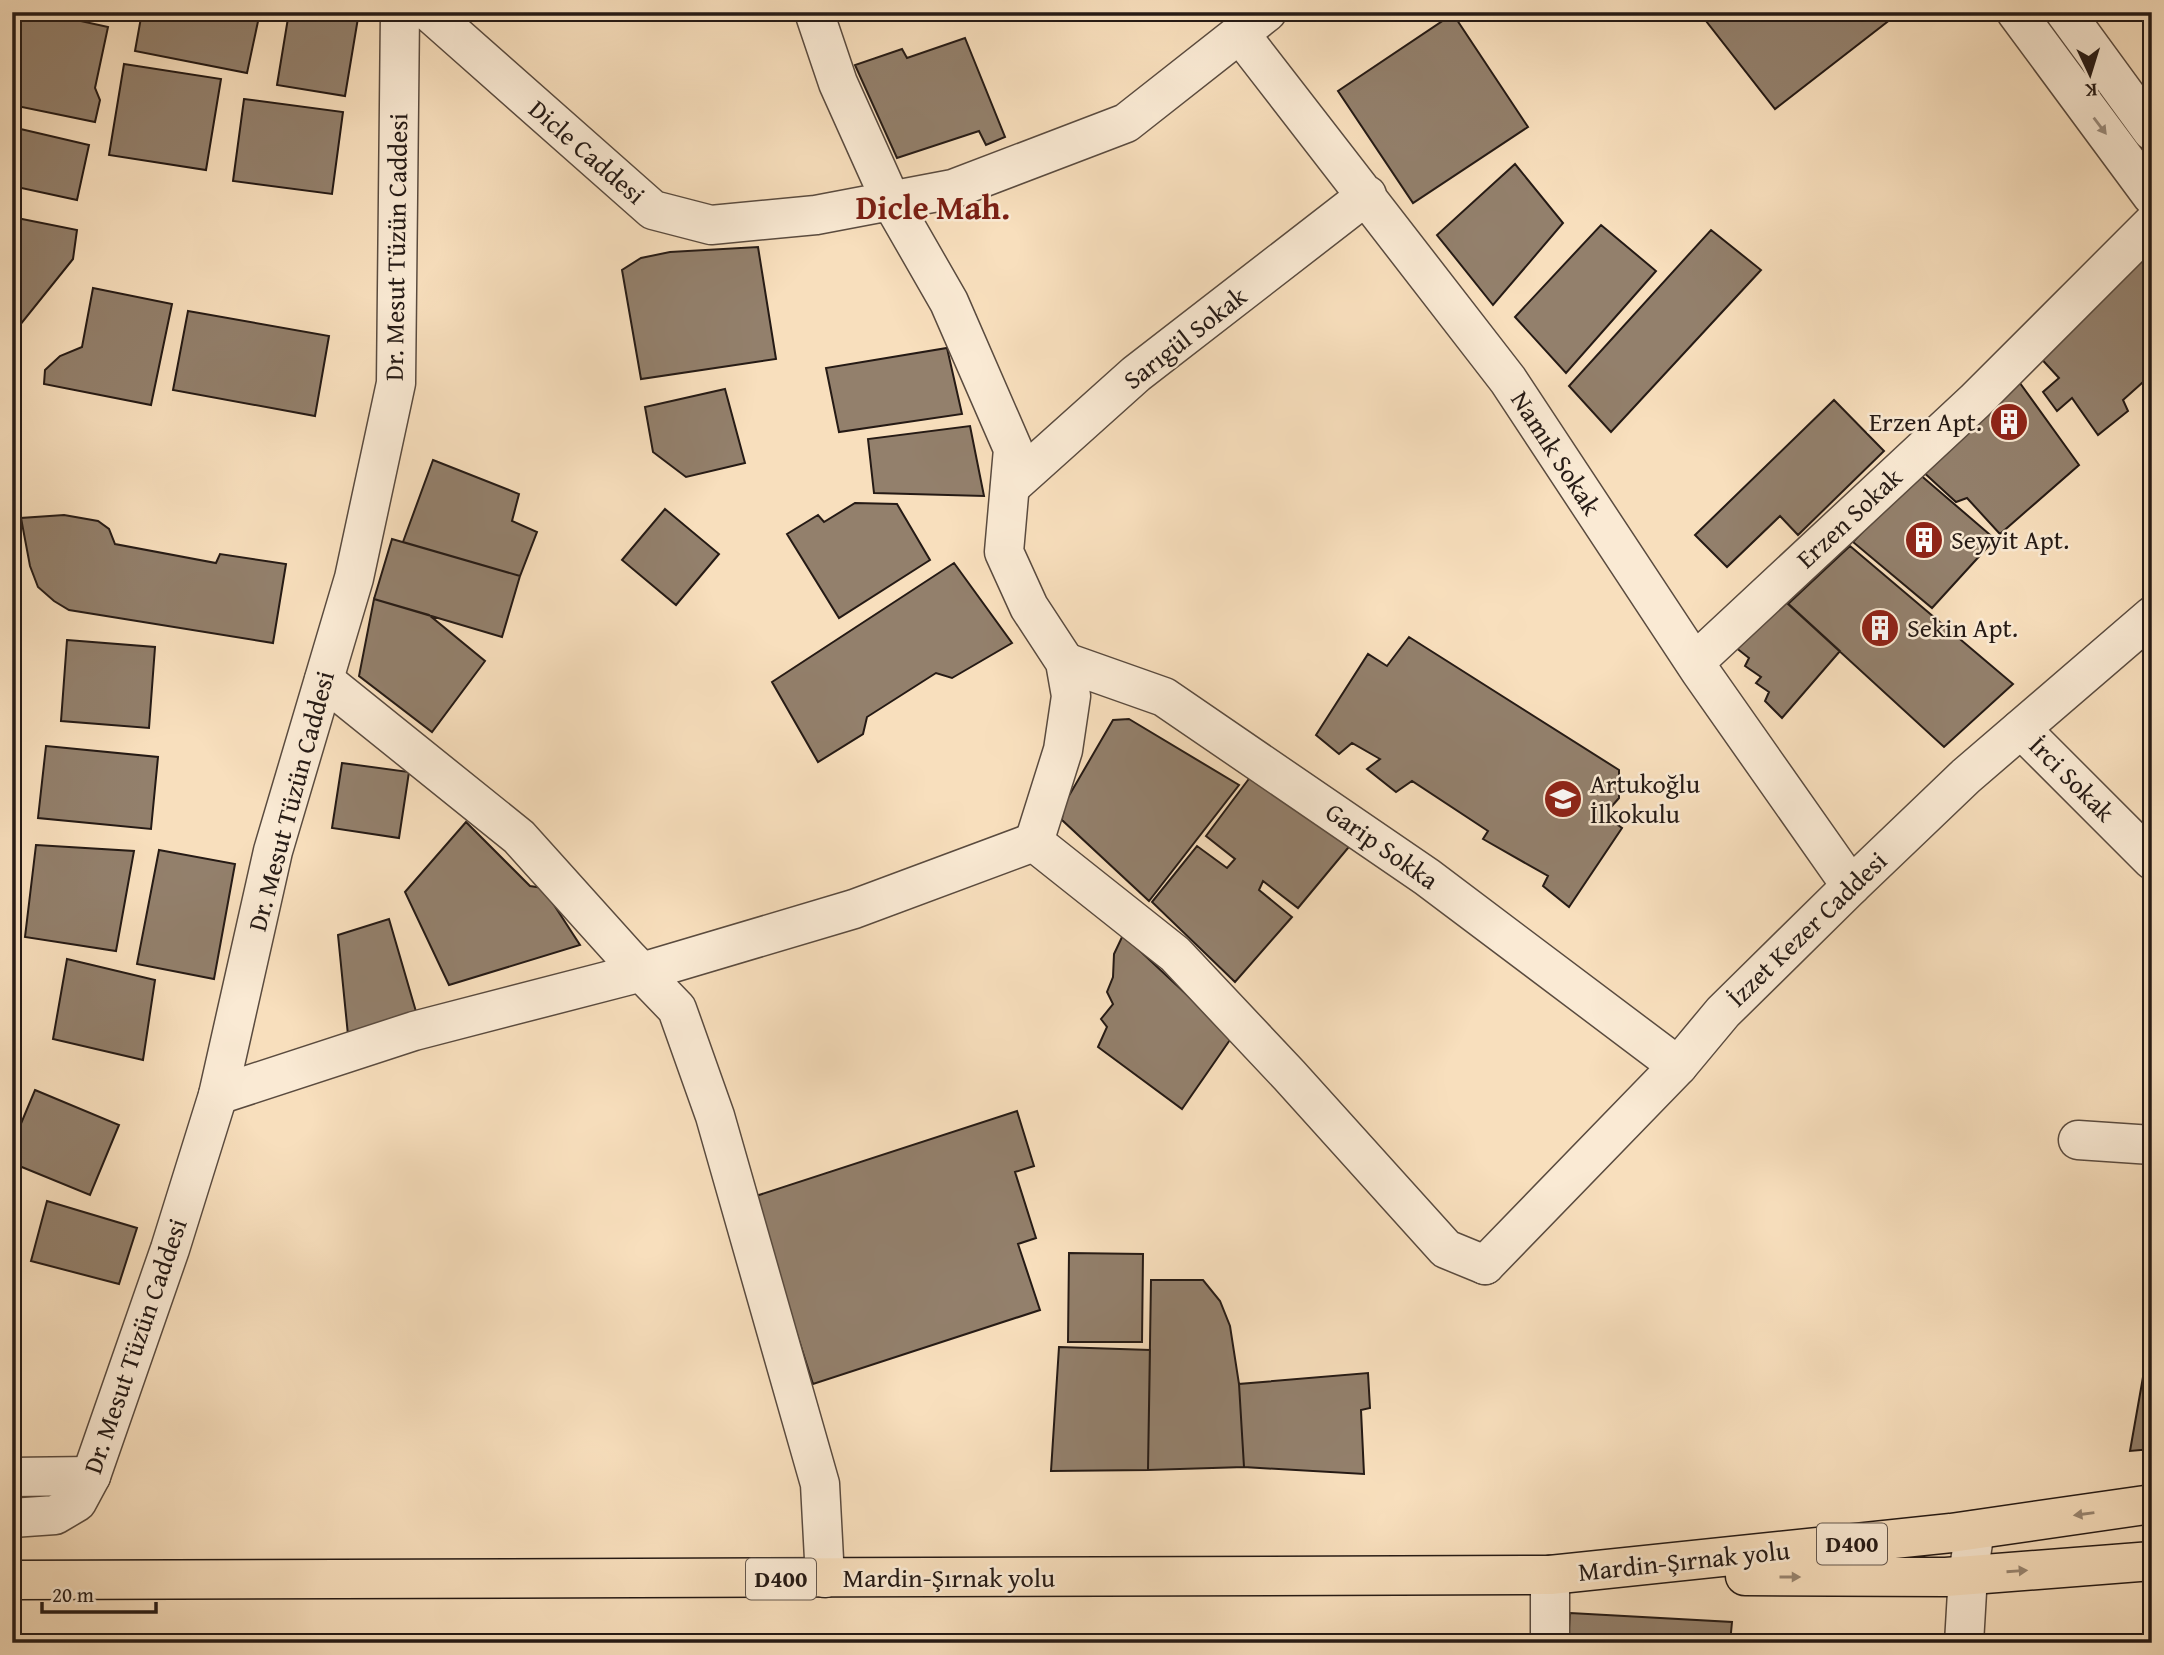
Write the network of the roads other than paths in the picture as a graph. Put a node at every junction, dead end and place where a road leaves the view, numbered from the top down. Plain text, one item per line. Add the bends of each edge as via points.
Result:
1 (400, 12) edge
2 (429, 12) edge
3 (814, 12) edge
4 (2016, 12) edge
5 (2065, 12) edge
6 (1254, 23) edge
7 (2152, 131) edge
8 (1367, 195) junction
9 (2152, 196) edge
10 (891, 201) junction
11 (2152, 224) edge
12 (1010, 487) junction
13 (2152, 616) edge
14 (1065, 662) junction
15 (1695, 662) junction
16 (324, 680) junction
17 (2021, 729) junction
18 (1034, 842) junction
19 (2152, 860) edge
20 (1851, 886) junction
21 (642, 972) junction
22 (1678, 1066) junction
23 (218, 1095) junction
24 (2078, 1140) dead end
25 (2152, 1145) edge
26 (91, 1476) junction
27 (12, 1477) edge
28 (2152, 1504) edge
29 (12, 1518) edge
30 (1975, 1530) junction
31 (2152, 1561) edge
32 (1550, 1575) junction
33 (1968, 1575) junction
34 (825, 1578) junction
35 (12, 1580) edge
36 (1550, 1643) edge
37 (1964, 1643) edge

1 - 16 street, Dr. Mesut Tüzün Caddesi via 396,383 354,578
2 - 10 street, Dicle Caddesi via 653,210 711,225 816,215
3 - 10 street via 838,83
4 -> 9 street
5 - 7 street
6 - 8 street, Namık Sokak
6 - 10 street, Dicle Caddesi via 1126,123 953,189
8 - 12 street, Sarıgül Sokak via 1136,374
8 - 15 street, Namık Sokak via 1508,380
10 - 12 street via 949,302 1013,449
11 - 15 street, Erzen Sokak via 1975,401
12 - 14 street via 1004,552 1029,607
13 - 17 street, İzzet Kezer Caddesi
14 - 18 street via 1071,696 1063,750
14 - 22 street, Garip Sokka via 1164,697 1427,877
15 - 20 street, Namık Sokak
16 - 21 street via 519,837
16 - 23 street, Dr. Mesut Tüzün Caddesi via 274,851
17 - 19 street, İrci Sokak
17 - 20 street, İzzet Kezer Caddesi
18 - 21 street via 854,909
18 - 22 street, İzzet Kezer Caddesi via 1175,954 1446,1249 1485,1265
20 - 22 street, İzzet Kezer Caddesi via 1723,1012
21 - 23 street via 414,1031
21 - 34 street via 677,1009 715,1116 820,1484
23 - 26 street, Dr. Mesut Tüzün Caddesi
24 - 25 street
26 - 27 street
26 - 29 street, Dr. Mesut Tüzün Caddesi via 77,1502 55,1515
28 -> 30 main road, Mardin-Şırnak yolu / D400
30 - 32 main road, Mardin-Şırnak yolu / D400
30 - 33 street
33 -> 31 main road, Mardin-Şırnak yolu / D400
32 -> 33 main road, Mardin-Şırnak yolu / D400
32 - 34 main road, Mardin-Şırnak yolu / D400
32 - 36 street
33 - 37 street
34 - 35 main road, Mardin-Şırnak yolu / D400

